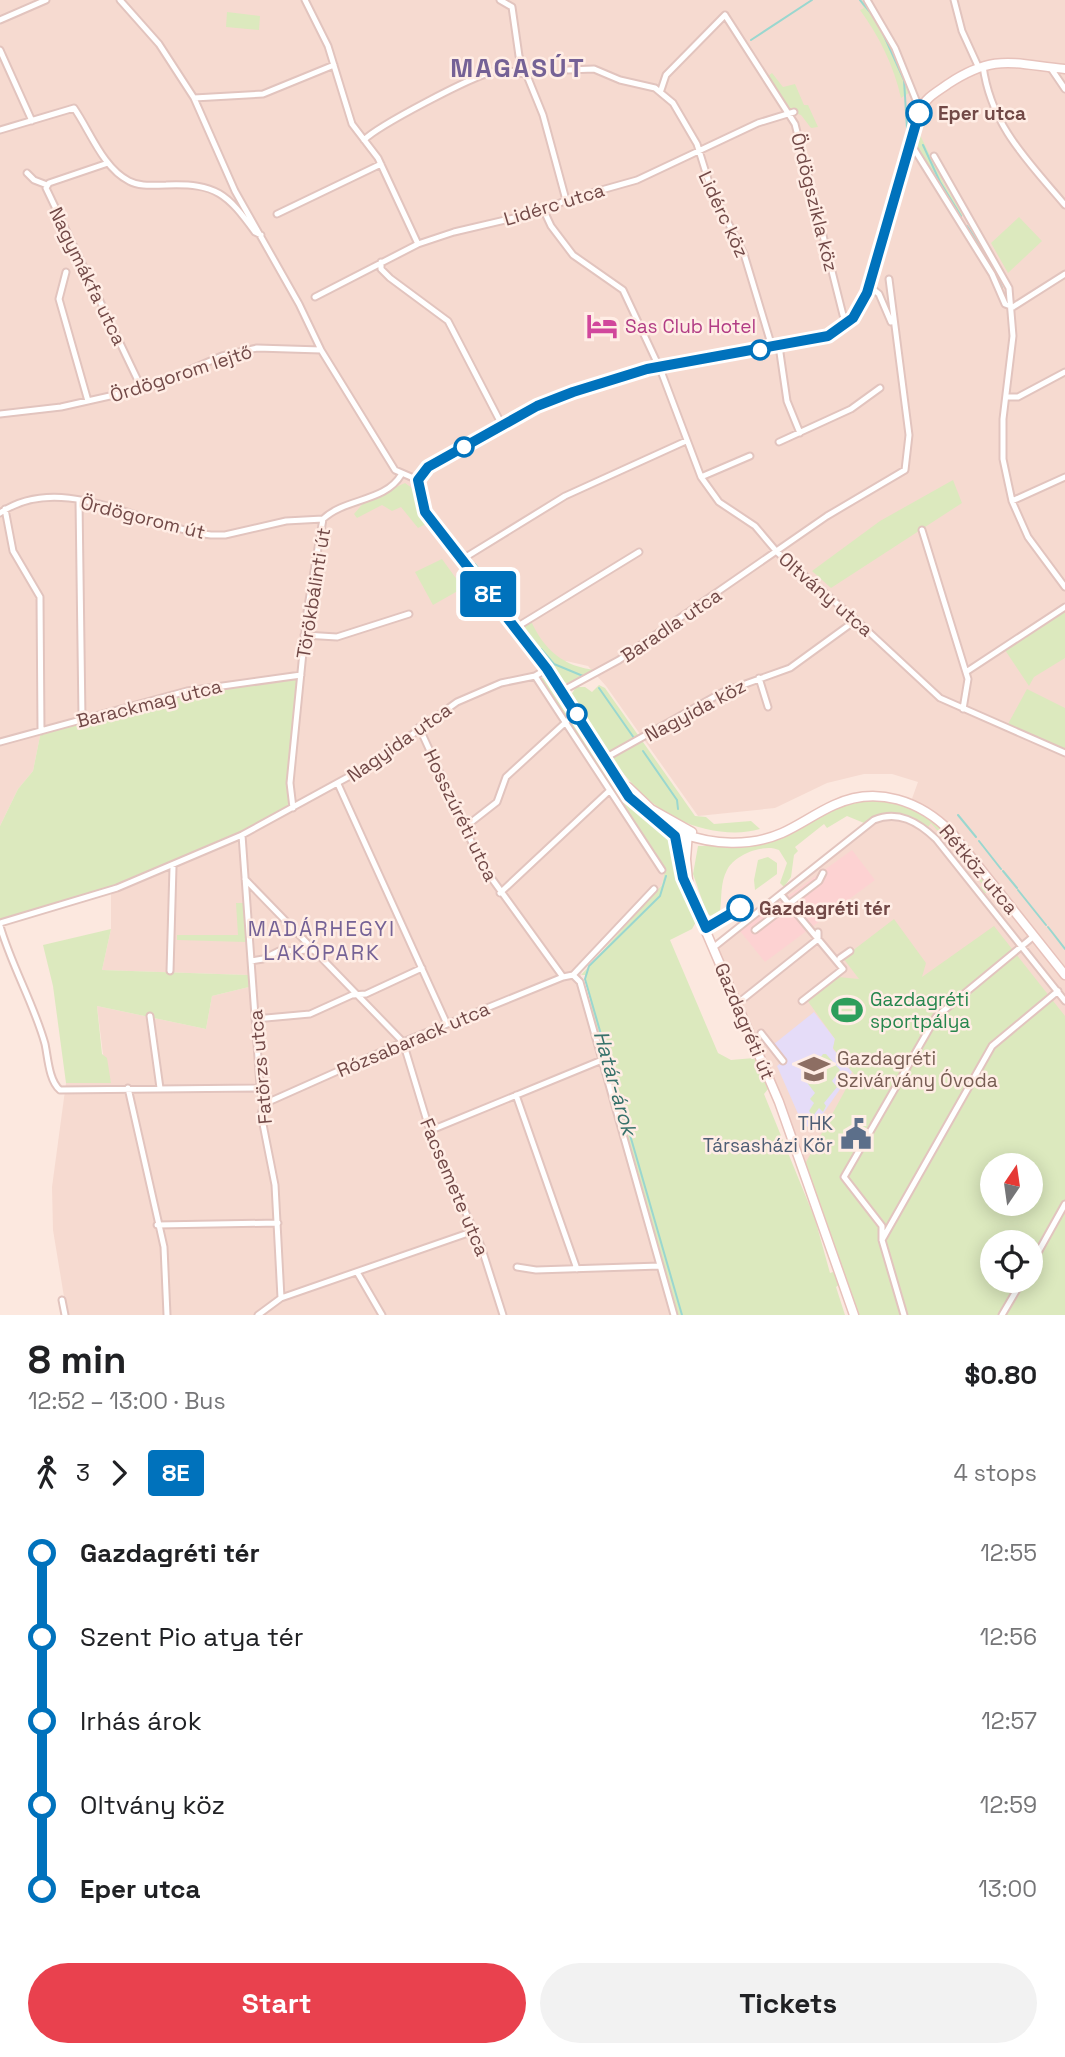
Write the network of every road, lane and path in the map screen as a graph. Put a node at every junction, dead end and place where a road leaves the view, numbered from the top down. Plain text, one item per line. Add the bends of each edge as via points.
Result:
1 (46, 0) edge
2 (120, 0) edge
3 (305, 0) edge
4 (500, 0) edge
5 (867, 0) edge
6 (954, 0) edge
7 (0, 20) edge
8 (0, 50) edge
9 (334, 65) junction
10 (980, 65) junction
11 (1050, 67) junction
12 (1065, 69) edge
13 (568, 70) dead end
14 (524, 74) junction
15 (1065, 89) edge
16 (661, 90) junction
17 (194, 98) junction
18 (922, 106) junction
19 (791, 112) junction
20 (32, 121) junction
21 (0, 130) edge
22 (365, 140) junction
23 (911, 144) junction
24 (697, 150) junction
25 (934, 156) dead end
26 (108, 163) junction
27 (381, 164) junction
28 (27, 173) dead end
29 (47, 185) junction
30 (566, 200) junction
31 (1065, 205) edge
32 (544, 211) junction
33 (277, 214) dead end
34 (969, 218) junction
35 (959, 223) junction
36 (261, 234) junction
37 (418, 244) junction
38 (381, 262) junction
39 (66, 272) dead end
40 (1065, 274) edge
41 (889, 279) dead end
42 (869, 286) junction
43 (315, 297) dead end
44 (1013, 307) junction
45 (849, 323) junction
46 (893, 325) junction
47 (775, 347) junction
48 (321, 350) junction
49 (659, 367) junction
50 (1065, 372) edge
51 (880, 388) dead end
52 (142, 389) junction
53 (1006, 397) junction
54 (88, 401) junction
55 (0, 414) edge
56 (502, 425) junction
57 (800, 433) junction
58 (686, 441) junction
59 (779, 442) dead end
60 (750, 456) dead end
61 (401, 475) junction
62 (701, 477) junction
63 (1065, 477) edge
64 (418, 480) junction
65 (79, 501) junction
66 (1012, 501) junction
67 (3, 511) edge
68 (323, 519) junction
69 (922, 530) dead end
70 (639, 552) dead end
71 (777, 552) junction
72 (461, 560) junction
73 (1065, 587) edge
74 (1065, 607) edge
75 (409, 614) dead end
76 (856, 620) junction
77 (515, 628) junction
78 (304, 635) junction
79 (547, 669) junction
80 (965, 672) junction
81 (301, 675) junction
82 (535, 676) junction
83 (759, 678) junction
84 (562, 691) junction
85 (768, 707) dead end
86 (963, 709) junction
87 (82, 718) junction
88 (567, 721) junction
89 (419, 727) junction
90 (41, 731) junction
91 (0, 742) edge
92 (1065, 753) edge
93 (605, 758) junction
94 (617, 776) junction
95 (338, 784) junction
96 (610, 791) junction
97 (293, 808) junction
98 (651, 817) junction
99 (794, 826) junction
100 (465, 827) junction
101 (687, 834) junction
102 (242, 835) junction
103 (705, 840) junction
104 (679, 844) junction
105 (173, 867) junction
106 (662, 870) dead end
107 (687, 870) junction
108 (823, 873) dead end
109 (246, 879) junction
110 (688, 888) junction
111 (654, 889) dead end
112 (500, 893) junction
113 (783, 897) dead end
114 (789, 904) junction
115 (0, 925) edge
116 (755, 930) dead end
117 (818, 936) junction
118 (1034, 936) junction
119 (1021, 946) junction
120 (714, 947) junction
121 (316, 950) junction
122 (850, 951) dead end
123 (840, 958) dead end
124 (1065, 959) edge
125 (251, 961) junction
126 (1054, 961) junction
127 (422, 968) junction
128 (170, 971) dead end
129 (573, 975) junction
130 (1065, 975) edge
131 (563, 977) junction
132 (1058, 991) junction
133 (358, 995) junction
134 (803, 1001) dead end
135 (1065, 1001) edge
136 (738, 1003) junction
137 (150, 1016) dead end
138 (255, 1019) junction
139 (447, 1024) junction
140 (761, 1033) dead end
141 (403, 1042) junction
142 (602, 1060) junction
143 (783, 1061) dead end
144 (128, 1088) junction
145 (160, 1088) junction
146 (260, 1088) junction
147 (516, 1095) junction
148 (264, 1104) junction
149 (429, 1131) junction
150 (1065, 1204) edge
151 (278, 1223) junction
152 (157, 1225) junction
153 (474, 1231) junction
154 (882, 1240) junction
155 (1043, 1243) edge
156 (660, 1266) junction
157 (517, 1267) dead end
158 (577, 1269) junction
159 (357, 1272) junction
160 (1015, 1293) edge
161 (281, 1298) junction
162 (62, 1300) dead end
163 (65, 1315) edge
164 (167, 1315) edge
165 (258, 1315) edge
166 (382, 1315) edge
167 (503, 1315) edge
168 (674, 1315) edge
169 (854, 1315) edge
170 (904, 1315) edge
171 (1002, 1315) edge

1 - 7 street
2 - 17 street via 159,44
3 - 9 street
4 - 14 street via 512,7
5 - 18 street
6 - 10 street
8 - 20 street
9 - 17 street via 263,94
9 - 22 street via 352,124
10 - 11 street
10 - 18 street via 930,96
10 - 31 street via 998,120
11 - 12 street
11 - 15 street
13 - 16 street via 594,69
14 - 22 street via 495,71 469,80 382,125
14 - 30 street via 543,115
16 - 19 street, Ördögszikla köz via 666,75 725,15
16 - 24 street, Lidérc köz via 681,114
17 - 36 street via 235,191
18 - 23 street
19 - 24 street, Lidérc utca
19 - 45 street, Ördögszikla köz via 843,316
20 - 21 street
20 - 26 street via 74,108
22 - 27 street
23 - 35 street
23 - 42 street
24 - 30 street, Lidérc utca via 637,180
24 - 47 street, Lidérc köz via 710,189 744,254
25 - 34 street
26 - 29 street, Nagymákfa utca
26 - 36 street via 137,184 194,186 223,194
27 - 33 street
27 - 37 street
28 - 29 street
29 - 52 street, Nagymákfa utca
30 - 32 street, Lidérc utca
32 - 37 street, Lidérc utca
32 - 49 street, Oltvány utca via 573,255 623,290
34 - 35 street
34 - 44 street via 1003,273
35 - 44 street via 992,274 1005,304
36 - 48 street
37 - 38 street, Lidérc utca
38 - 43 street, Lidérc utca
38 - 56 street via 385,274 448,321
39 - 54 street via 59,299
40 - 44 street
41 - 46 street
42 - 45 street
42 - 46 street via 879,294
44 - 53 street
45 - 47 street via 820,339
46 - 71 street, Baradla utca via 908,435 905,470
47 - 49 street
47 - 57 street, Lidérc köz via 787,401
48 - 52 street, Ördögorom lejtő via 248,350
48 - 61 street
49 - 56 street via 555,398
49 - 58 street, Oltvány utca
50 - 53 street via 1018,397
51 - 57 street via 851,409
52 - 54 street, Ördögorom lejtő
53 - 66 street via 1002,441
54 - 55 street, Ördögorom lejtő
56 - 64 street via 428,467
57 - 59 street
58 - 62 street, Oltvány utca
58 - 72 street via 565,496
60 - 62 street
61 - 64 street
61 - 68 street, Törökbálinti út via 392,486
62 - 71 street, Oltvány utca via 719,502 755,526
63 - 66 street
64 - 72 street via 425,512
65 - 67 street, Ördögorom út via 35,496
65 - 68 street, Ördögorom út via 211,535
65 - 87 street
66 - 73 street via 1028,537
67 - 90 street via 13,551 40,597
68 - 78 street, Törökbálinti út
69 - 80 street
70 - 77 street
71 - 76 street, Oltvány utca
71 - 84 street, Baradla utca via 619,660
72 - 77 street
74 - 80 street
75 - 78 street via 337,637
76 - 83 street, Nagyida köz via 790,668
76 - 86 street, Oltvány utca via 930,690
77 - 79 street
78 - 81 street, Törökbálinti út
79 - 82 street, Nagyida utca
79 - 84 street
80 - 86 street via 969,688
81 - 87 street, Barackmag utca via 187,691
81 - 97 street, Törökbálinti út via 290,783
82 - 88 street
82 - 89 street, Nagyida utca via 470,695
83 - 85 street
83 - 93 street, Nagyida köz via 694,707
84 - 93 street
86 - 92 street, Oltvány utca
87 - 90 street, Barackmag utca
88 - 96 street
88 - 100 street via 506,777 497,802
89 - 95 street, Nagyida utca
89 - 100 street, Hosszúréti utca
90 - 91 street, Barackmag utca
93 - 94 street
94 - 98 street via 629,797
94 - 101 street via 645,804
95 - 97 street, Nagyida utca
95 - 127 street
96 - 106 street
96 - 112 street
97 - 102 street
98 - 101 street
98 - 104 street
99 - 101 street, Rétköz utca via 735,838
99 - 103 street, Rétköz utca via 741,843
99 - 118 street, Rétköz utca via 859,797 887,797 913,804 953,833
100 - 112 street, Hosszúréti utca
101 - 103 street, Rétköz utca
101 - 104 street
101 - 107 street, Gazdagréti út
102 - 105 street
102 - 109 street, Fatörzs utca
103 - 107 street via 692,849
104 - 110 street, Gazdagréti út via 680,868
105 - 115 street
105 - 128 street
107 - 110 street, Gazdagréti út
108 - 114 street
109 - 121 street, Facsemete utca
109 - 125 street, Fatörzs utca
110 - 120 street, Gazdagréti út
111 - 129 street
112 - 131 street, Hosszúréti utca
113 - 114 street
114 - 116 street
114 - 117 street
115 - 144 street via 41,1032 53,1082 60,1090
117 - 134 street via 843,969
117 - 136 street
118 - 119 street
118 - 126 street, Rétköz utca
119 - 120 street, Rétköz utca via 936,839 905,818 888,816 874,820
119 - 132 street, Rétköz utca
119 - 154 street via 936,1017 844,1177 882,1226
120 - 136 street, Gazdagréti út
121 - 125 street via 279,951
121 - 133 street, Facsemete utca
122 - 123 street
124 - 126 street
125 - 138 street, Fatörzs utca
126 - 130 street, Rétköz utca
127 - 133 street
127 - 139 street
129 - 131 street
129 - 142 street via 580,982
131 - 139 street, Rózsabarack utca
132 - 135 street, Rétköz utca
132 - 154 street via 992,1046
133 - 138 street via 310,1014
133 - 141 street, Facsemete utca
136 - 169 street, Gazdagréti út via 798,1152
137 - 145 street
138 - 146 street, Fatörzs utca
139 - 141 street, Rózsabarack utca
140 - 143 street
141 - 148 street, Rózsabarack utca
141 - 149 street, Facsemete utca
142 - 147 street
142 - 156 street
144 - 145 street
144 - 152 street
145 - 146 street
146 - 148 street, Fatörzs utca
147 - 149 street
147 - 158 street
148 - 151 street, Fatörzs utca via 261,1114 272,1161
149 - 153 street, Facsemete utca
150 - 155 street
151 - 152 street
151 - 161 street, Fatörzs utca
152 - 164 street via 164,1247
153 - 159 street
153 - 167 street, Facsemete utca
154 - 170 street
156 - 158 street
156 - 168 street
157 - 158 street
159 - 161 street
159 - 166 street
160 - 171 street
161 - 165 street
162 - 163 street

